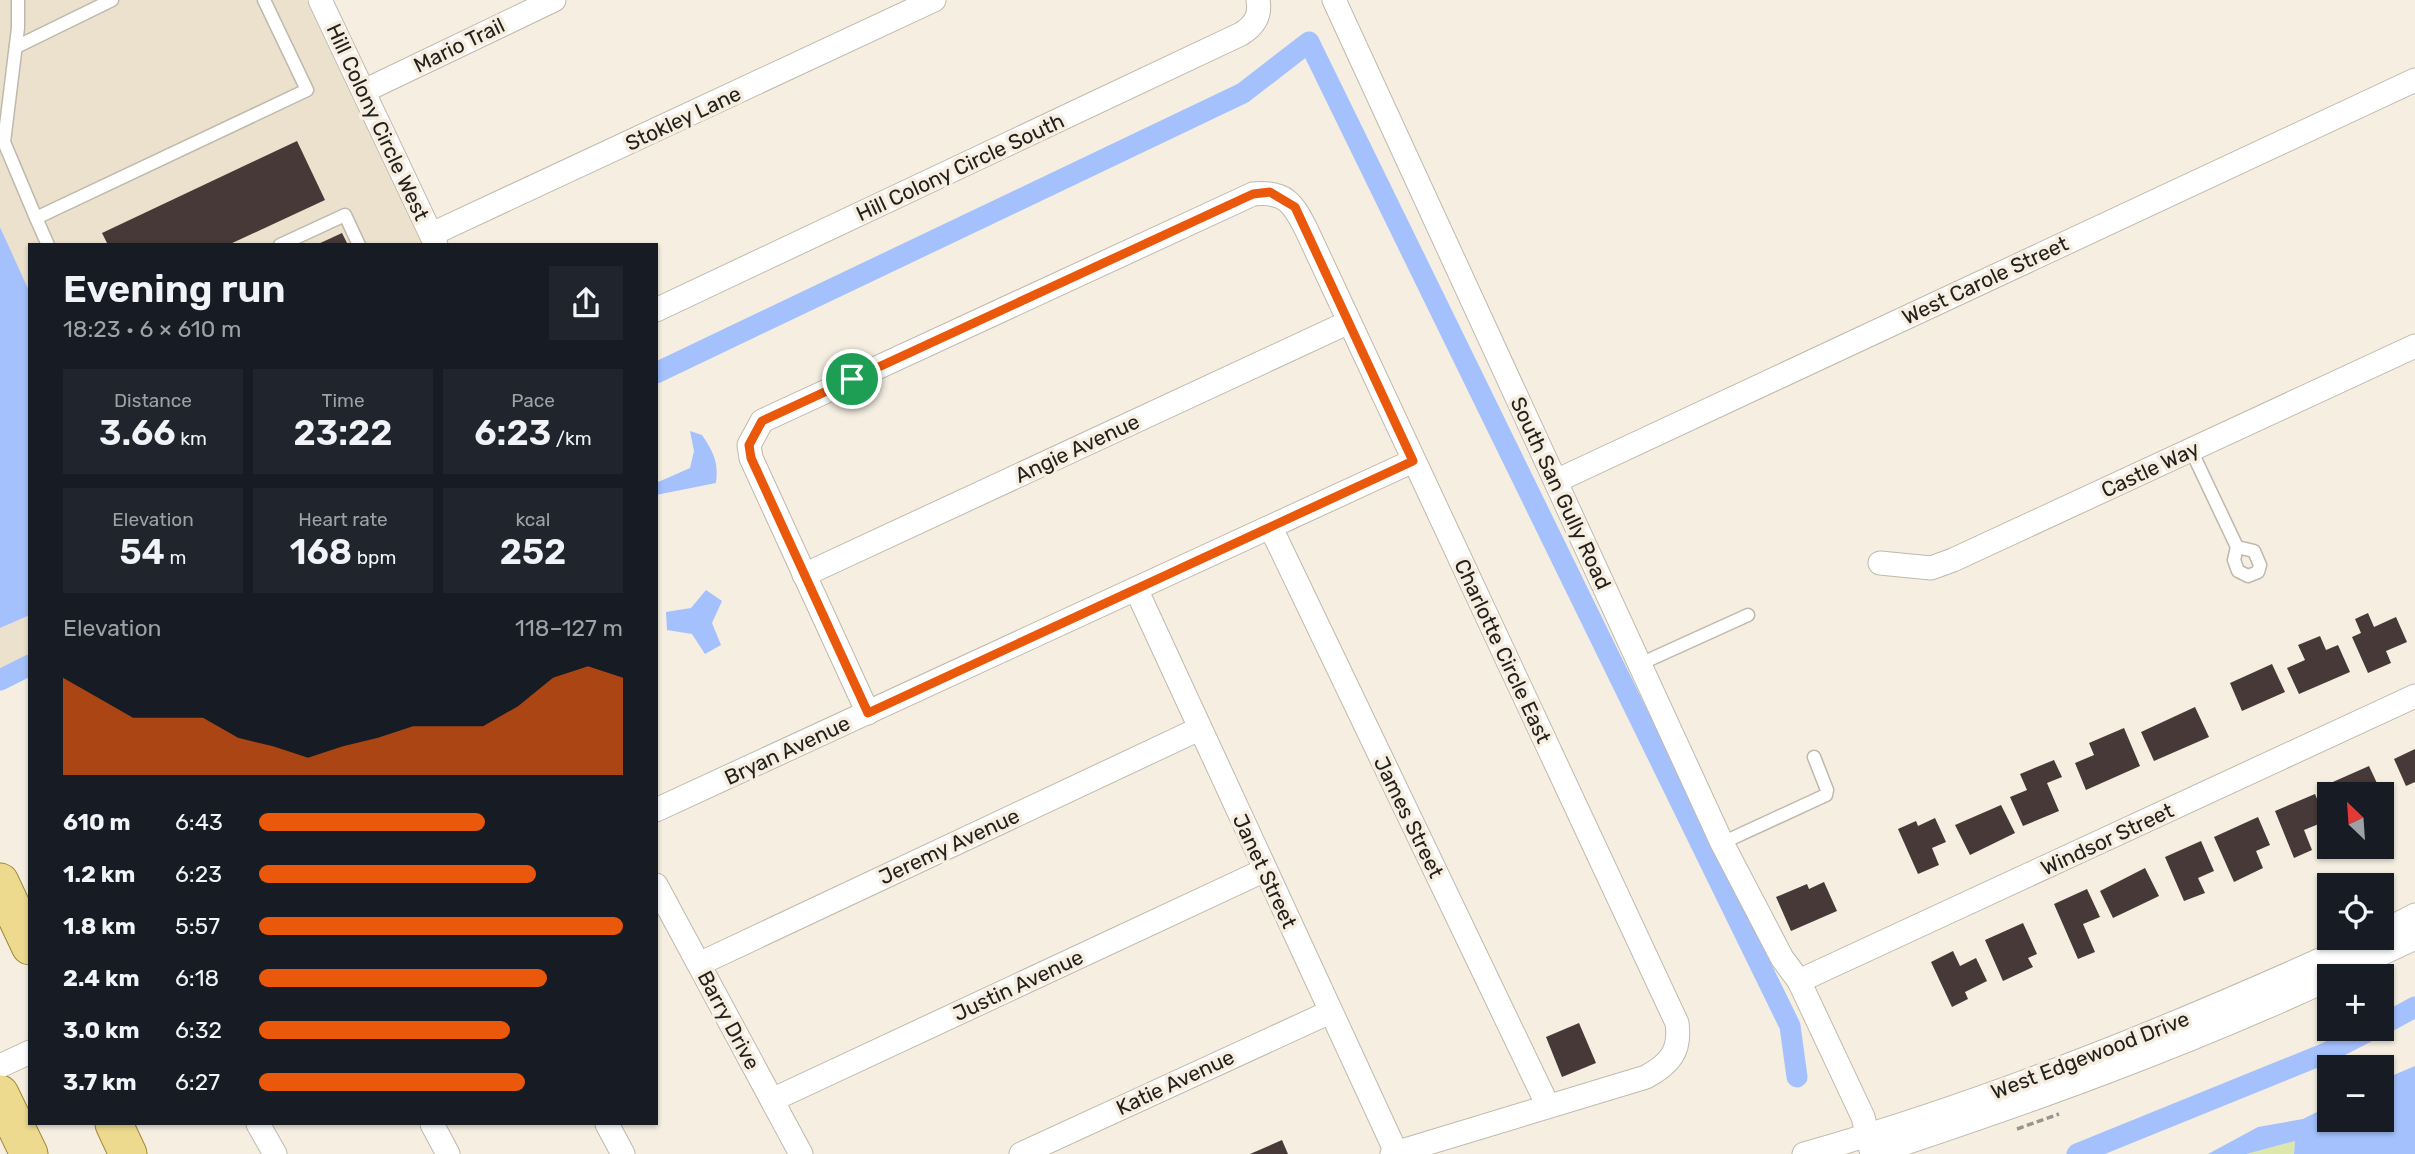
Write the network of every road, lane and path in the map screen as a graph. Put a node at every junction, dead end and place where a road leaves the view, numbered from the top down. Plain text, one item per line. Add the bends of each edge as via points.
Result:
1 (18, 0) edge
2 (112, 0) edge
3 (264, 0) edge
4 (320, 0) edge
5 (554, 0) edge
6 (934, 0) edge
7 (1334, 0) edge
8 (1258, 8) edge
9 (16, 47) junction
10 (2415, 80) edge
11 (364, 91) junction
12 (36, 218) junction
13 (434, 239) edge
14 (47, 243) edge
15 (284, 243) edge
16 (358, 243) edge
17 (658, 309) edge
18 (1349, 322) junction
19 (2415, 346) edge
20 (2191, 450) junction
21 (1413, 461) junction
22 (1556, 481) junction
23 (1271, 528) junction
24 (2237, 547) dead end
25 (1881, 563) dead end
26 (804, 575) junction
27 (1136, 589) junction
28 (1748, 615) dead end
29 (1640, 664) junction
30 (2415, 696) edge
31 (868, 713) junction
32 (1199, 729) junction
33 (1814, 757) dead end
34 (658, 809) edge
35 (1722, 843) junction
36 (1265, 870) junction
37 (0, 881) edge
38 (658, 890) edge
39 (2415, 915) edge
40 (2394, 926) edge
41 (2415, 938) edge
42 (28, 942) edge
43 (2342, 950) edge
44 (699, 964) junction
45 (2361, 964) edge
46 (1798, 981) junction
47 (2317, 984) edge
48 (1330, 1012) junction
49 (28, 1053) edge
50 (0, 1066) edge
51 (0, 1094) edge
52 (772, 1100) junction
53 (1548, 1106) junction
54 (114, 1125) edge
55 (259, 1125) edge
56 (433, 1125) edge
57 (608, 1125) edge
58 (1869, 1145) edge
59 (1394, 1153) edge
60 (29, 1154) edge
61 (128, 1154) edge
62 (275, 1154) edge
63 (448, 1154) edge
64 (623, 1154) edge
65 (801, 1154) edge
66 (1021, 1154) edge
67 (1804, 1154) edge

1 - 9 lane
2 - 9 lane
3 - 12 lane via 307,90
4 - 11 street, Hill Colony Circle West
5 - 11 street, Mario Trail
6 - 13 street, Stokley Lane
7 - 22 street, South San Gully Road
8 - 17 street, Hill Colony Circle South via 1252,26 1241,34
9 - 12 lane via 4,142
10 - 22 street, West Carole Street
11 - 13 street, Hill Colony Circle West
12 - 14 lane
15 - 16 lane via 345,215
18 - 21 street, Charlotte Circle East
18 - 26 street, Angie Avenue
18 - 26 street, Charlotte Circle East via 1295,207 1270,192 1253,194 852,379 762,421 749,445
19 - 20 street, Castle Way
20 - 24 lane
20 - 25 street, Castle Way via 1931,568
21 - 23 street, Bryan Avenue
21 - 53 street, Charlotte Circle East via 1677,1023 1675,1054 1660,1070 1600,1093
22 - 29 street, South San Gully Road
23 - 27 street, Bryan Avenue
23 - 53 street, James Street
26 - 31 street
27 - 31 street, Bryan Avenue
27 - 32 street, Janet Street
28 - 29 lane
29 - 35 street, South San Gully Road
30 - 46 street, Windsor Street
31 - 34 street, Bryan Avenue
32 - 36 street, Janet Street
32 - 44 street, Jeremy Avenue
33 - 35 lane via 1826,795
35 - 46 street, South San Gully Road
36 - 48 street, Janet Street
36 - 52 street, Justin Avenue
37 - 42 main road
38 - 44 street, Barry Drive
39 - 40 street
41 - 45 street, West Edgewood Drive
43 - 58 street, West Edgewood Drive via 2212,1009
44 - 52 street, Barry Drive
46 - 58 street, South San Gully Road via 1863,1117
47 - 58 street, West Edgewood Drive via 2066,1088
48 - 59 street, Janet Street
48 - 66 street, Katie Avenue
49 - 50 street
51 - 60 main road
52 - 65 street, Barry Drive
53 - 59 street
54 - 61 main road
55 - 62 street
56 - 63 street
57 - 64 street
58 - 67 street, West Edgewood Drive

